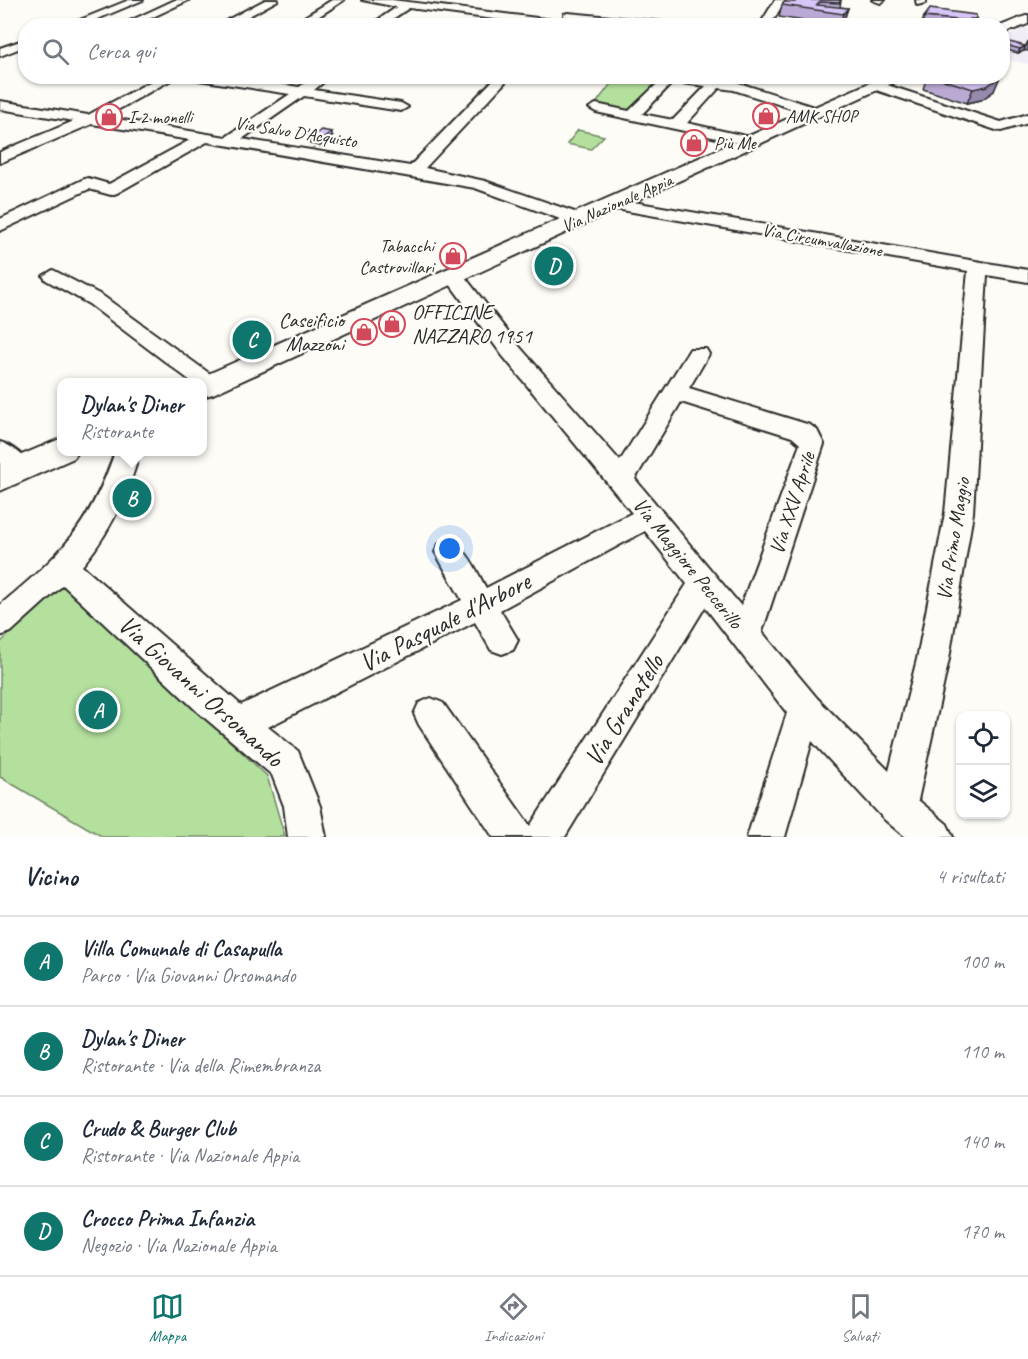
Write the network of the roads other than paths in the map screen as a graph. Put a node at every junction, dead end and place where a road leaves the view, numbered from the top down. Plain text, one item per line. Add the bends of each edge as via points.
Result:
1 (138, 0) edge
2 (184, 0) edge
3 (273, 0) edge
4 (339, 0) edge
5 (367, 0) edge
6 (372, 0) edge
7 (780, 0) edge
8 (407, 5) junction
9 (481, 13) junction
10 (91, 18) edge
11 (142, 18) edge
12 (237, 18) edge
13 (309, 18) edge
14 (387, 18) edge
15 (474, 18) edge
16 (566, 18) edge
17 (770, 18) edge
18 (1028, 19) edge
19 (1010, 27) edge
20 (18, 45) edge
21 (12, 47) junction
22 (18, 48) edge
23 (0, 52) edge
24 (157, 84) edge
25 (254, 84) edge
26 (313, 84) edge
27 (497, 84) edge
28 (664, 84) edge
29 (715, 84) joint
30 (882, 84) edge
31 (896, 84) edge
32 (303, 91) junction
33 (0, 105) edge
34 (401, 107) dead end
35 (596, 108) dead end
36 (818, 113) junction
37 (632, 116) junction
38 (1028, 118) edge
39 (91, 119) junction
40 (677, 125) junction
41 (153, 129) junction
42 (206, 137) junction
43 (134, 138) dead end
44 (229, 141) junction
45 (754, 142) junction
46 (429, 156) junction
47 (0, 158) edge
48 (388, 166) junction
49 (414, 171) junction
50 (465, 181) junction
51 (616, 204) junction
52 (580, 220) junction
53 (0, 226) edge
54 (978, 267) junction
55 (52, 276) dead end
56 (454, 276) junction
57 (1028, 276) edge
58 (698, 354) dead end
59 (197, 378) edge
60 (207, 385) edge
61 (674, 394) junction
62 (57, 451) edge
63 (126, 456) edge
64 (7, 466) edge
65 (621, 481) junction
66 (649, 516) junction
67 (449, 552) dead end
68 (62, 566) junction
69 (704, 582) junction
70 (481, 605) junction
71 (0, 623) edge
72 (746, 635) junction
73 (502, 640) dead end
74 (805, 709) junction
75 (431, 714) dead end
76 (238, 724) junction
77 (898, 807) junction
78 (307, 837) edge
79 (514, 837) edge
80 (544, 837) edge
81 (766, 837) edge
82 (934, 837) edge

1 - 10 street
2 - 11 street
3 - 12 street
4 - 13 street
5 - 6 street
6 - 8 street
7 - 17 street
8 - 9 street
8 - 14 street
9 - 15 street
9 - 16 street
18 - 19 main road
20 - 21 street
21 - 22 street
21 - 23 street
24 - 39 street
25 - 32 street
26 - 32 street
27 - 46 street
28 - 37 street
29 - 36 street via 736,86
29 - 40 street
30 - 36 main road, Via Nazionale Appia
31 - 38 street via 1001,127
32 - 34 street
32 - 44 street
33 - 39 street, Via Salvo D'Acquisto
35 - 37 street
36 - 45 main road, Via Nazionale Appia
37 - 40 street
39 - 41 street, Via Salvo D'Acquisto
39 - 47 street
40 - 45 street
41 - 42 street, Via Salvo D'Acquisto
41 - 43 street
42 - 44 street, Via Salvo D'Acquisto
42 - 53 street via 111,190 88,183
44 - 48 street, Via Salvo D'Acquisto
45 - 51 main road, Via Nazionale Appia
46 - 48 street
46 - 49 street
46 - 50 street via 433,169
48 - 49 street, Via Salvo D'Acquisto
49 - 50 street, Via Salvo D'Acquisto
50 - 52 street, Via Salvo D'Acquisto
51 - 52 main road, Via Nazionale Appia
51 - 54 street, Via Circumvallazione
52 - 56 main road, Via Nazionale Appia
54 - 57 street, Via Circumvallazione
54 - 77 street, Via Primo Maggio via 959,513 933,659
55 - 59 street via 96,300
56 - 60 main road, Via Nazionale Appia
56 - 65 street, Via Maggiore Peccerillo via 510,350
58 - 61 street
61 - 65 street
61 - 72 street, Via XXV Aprile via 791,427 808,436 812,444
62 - 64 main road
63 - 68 street via 119,480 89,537
65 - 66 street, Via Maggiore Peccerillo
66 - 69 street, Via Maggiore Peccerillo
66 - 70 street, Via Pasquale d'Arbore
67 - 70 street
68 - 71 street
68 - 76 street, Via Giovanni Orsomando
69 - 72 street, Via Maggiore Peccerillo
69 - 80 street, Via Granatello
70 - 73 street
70 - 76 street, Via Pasquale d'Arbore
72 - 74 street, Via Maggiore Peccerillo
74 - 77 street, Via Maggiore Peccerillo
74 - 81 street
75 - 79 street
76 - 78 street, Via Giovanni Orsomando via 286,763 302,806
77 - 82 street, Via Maggiore Peccerillo

